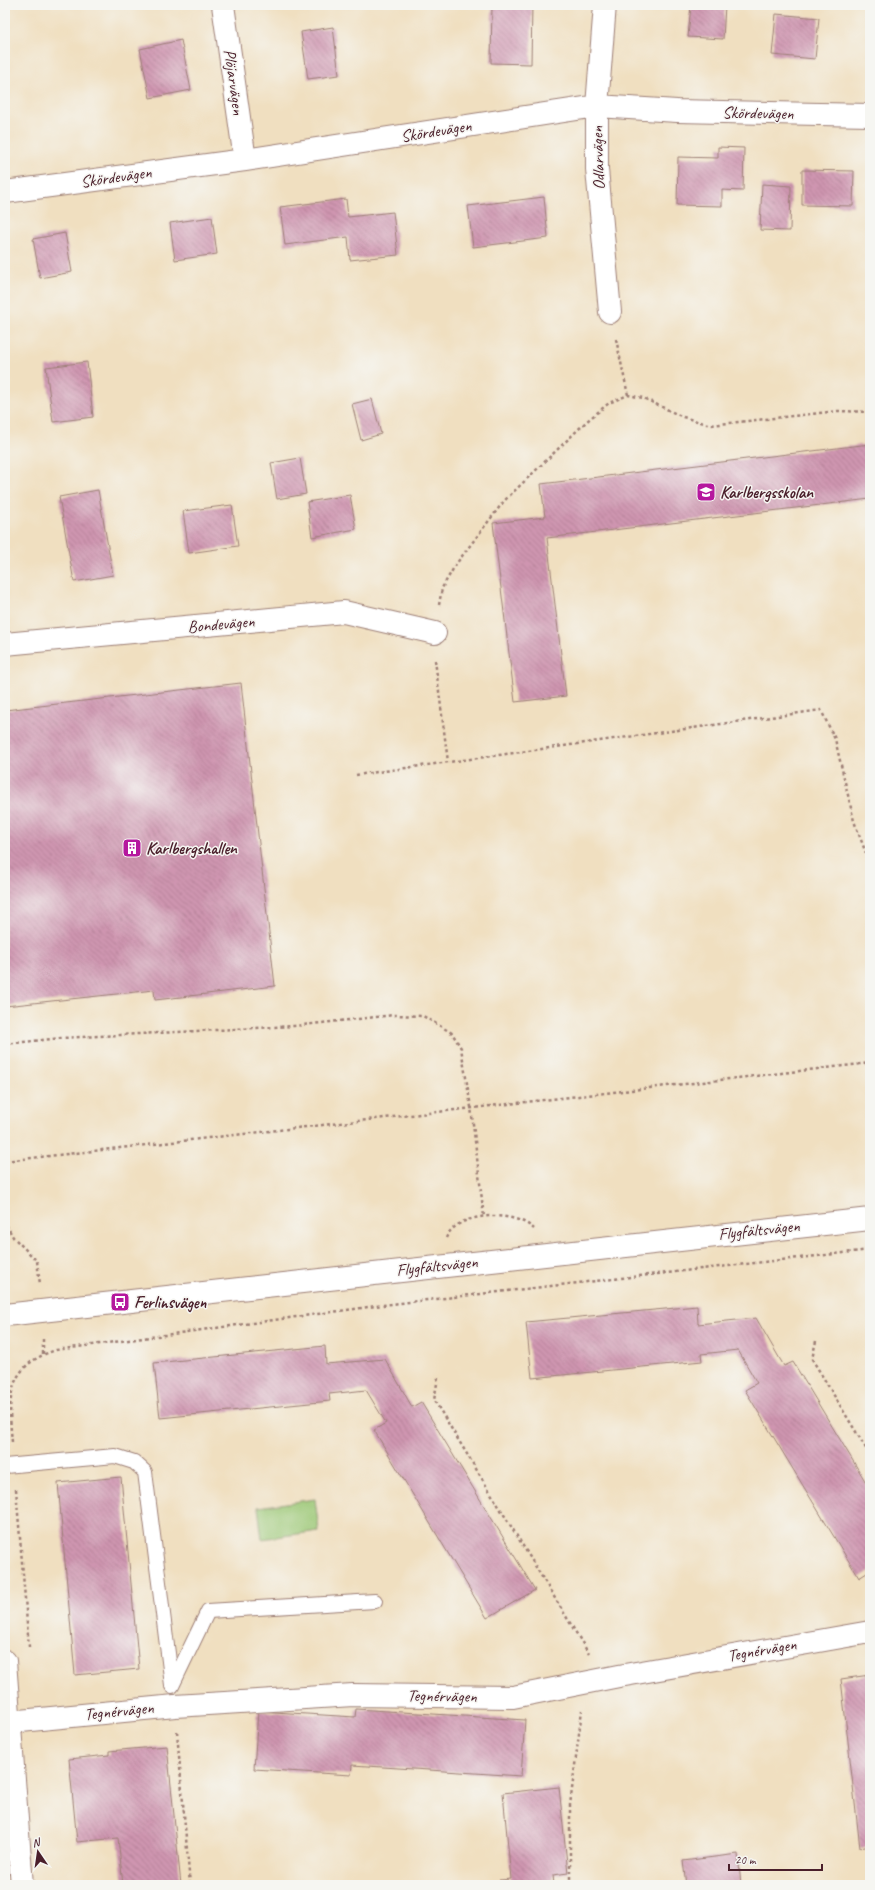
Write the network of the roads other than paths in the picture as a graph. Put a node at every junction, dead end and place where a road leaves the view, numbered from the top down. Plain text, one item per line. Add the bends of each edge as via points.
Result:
1 (223, 5) edge
2 (605, 5) edge
3 (597, 106) junction
4 (870, 115) edge
5 (244, 160) junction
6 (5, 192) edge
7 (610, 312) road end
8 (435, 633) road end
9 (5, 644) edge
10 (870, 1219) edge
11 (5, 1315) edge
12 (10, 1465) edge
13 (375, 1601) dead end
14 (870, 1632) edge
15 (5, 1661) edge
16 (174, 1696) junction
17 (10, 1722) junction
18 (22, 1885) edge

1 - 5 street, Plöjarvägen
2 - 3 street, Odlarvägen
3 - 4 street, Skördevägen via 677,111
3 - 5 street, Skördevägen
3 - 7 street, Odlarvägen via 597,169
5 - 6 street, Skördevägen
8 - 9 street, Bondevägen via 344,612
10 - 11 street, Flygfältsvägen
12 - 16 lane via 115,1456 134,1462 145,1472
13 - 16 lane via 208,1611
14 - 16 street, Tegnérvägen via 513,1697
15 - 17 street
16 - 17 street, Tegnérvägen
17 - 18 street

